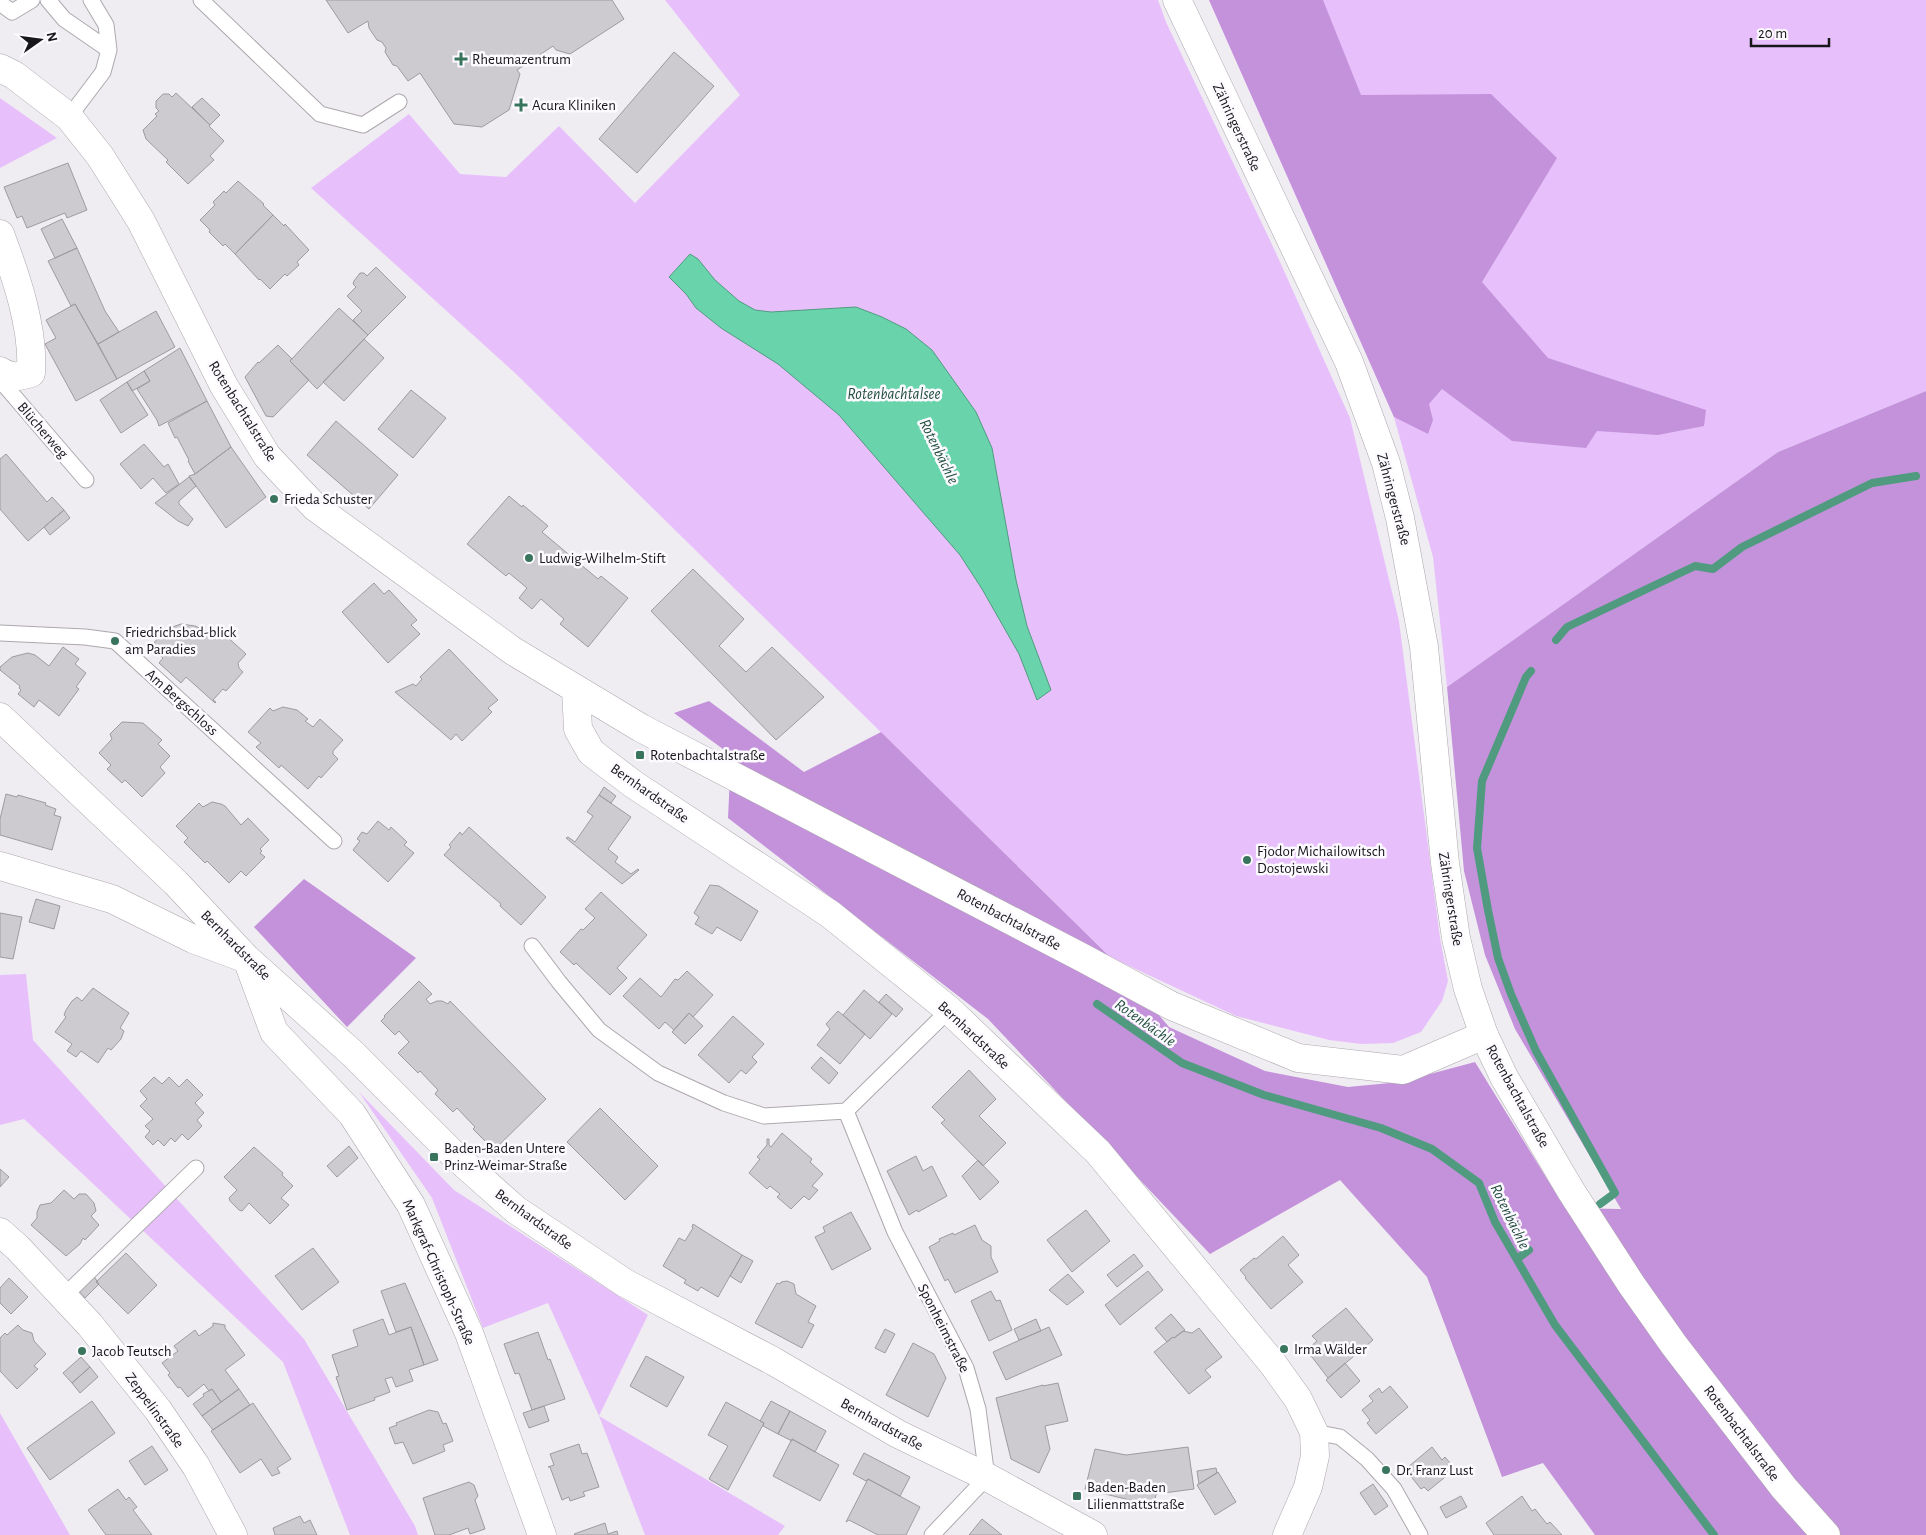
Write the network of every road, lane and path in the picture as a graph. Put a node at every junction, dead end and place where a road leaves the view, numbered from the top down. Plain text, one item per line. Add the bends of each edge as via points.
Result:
1 (32, 0) edge
2 (48, 0) edge
3 (91, 0) edge
4 (201, 0) edge
5 (1178, 0) edge
6 (0, 3) edge
7 (109, 50) junction
8 (0, 68) edge
9 (398, 102) dead end
10 (69, 117) junction
11 (0, 234) edge
12 (0, 371) edge
13 (0, 380) edge
14 (86, 480) dead end
15 (0, 633) edge
16 (576, 689) junction
17 (0, 717) edge
18 (334, 841) dead end
19 (0, 866) edge
20 (532, 946) dead end
21 (247, 959) junction
22 (949, 1010) junction
23 (1484, 1035) junction
24 (846, 1111) junction
25 (196, 1168) dead end
26 (0, 1232) edge
27 (63, 1297) junction
28 (1314, 1432) junction
29 (987, 1477) junction
30 (233, 1535) edge
31 (542, 1535) edge
32 (932, 1535) edge
33 (1093, 1535) edge
34 (1288, 1535) edge
35 (1420, 1535) edge
36 (1826, 1535) edge

1 - 6 lane via 12,12
2 - 7 lane via 64,19
3 - 7 lane via 106,25
4 - 9 lane via 320,114 363,126
5 - 23 street, Zähringerstraße via 1349,362 1386,463 1411,571 1424,647 1445,863 1456,938 1468,989
7 - 10 lane via 103,72
8 - 10 street, Rotenbachtalstraße
10 - 16 street, Rotenbachtalstraße via 100,156 141,221 224,386 267,456 315,507 513,651
11 - 12 street via 11,263 32,353 31,372 10,377
13 - 14 lane, Blücherweg
15 - 18 lane, Am Bergschloss via 115,641
16 - 22 street, Bernhardstraße via 578,728 591,752 830,914
16 - 23 street, Rotenbachtalstraße via 649,732 1172,1006 1298,1058 1403,1070
17 - 21 street, Bernhardstraße via 176,883
19 - 21 street via 112,899 193,939
20 - 24 lane via 599,1030 658,1073 724,1103 764,1116
21 - 29 street, Bernhardstraße via 352,1053 454,1155 516,1210 625,1283 898,1434
21 - 31 street, Markgraf-Christoph-Straße via 274,1032 352,1114 411,1205 469,1333
22 - 24 lane
22 - 28 street, Bernhardstraße via 1098,1152 1272,1364 1298,1399
23 - 36 street, Rotenbachtalstraße via 1504,1077 1571,1191 1631,1284 1784,1488
24 - 29 lane, Sponheimstraße via 895,1232 966,1368 978,1409
25 - 27 lane
26 - 27 street, Zeppelinstraße
27 - 30 street, Zeppelinstraße via 90,1325 158,1410 196,1466
28 - 34 street, Bernhardstraße via 1315,1456 1308,1487
28 - 35 lane via 1340,1437 1367,1459 1394,1489
29 - 32 lane
29 - 33 street, Bernhardstraße

